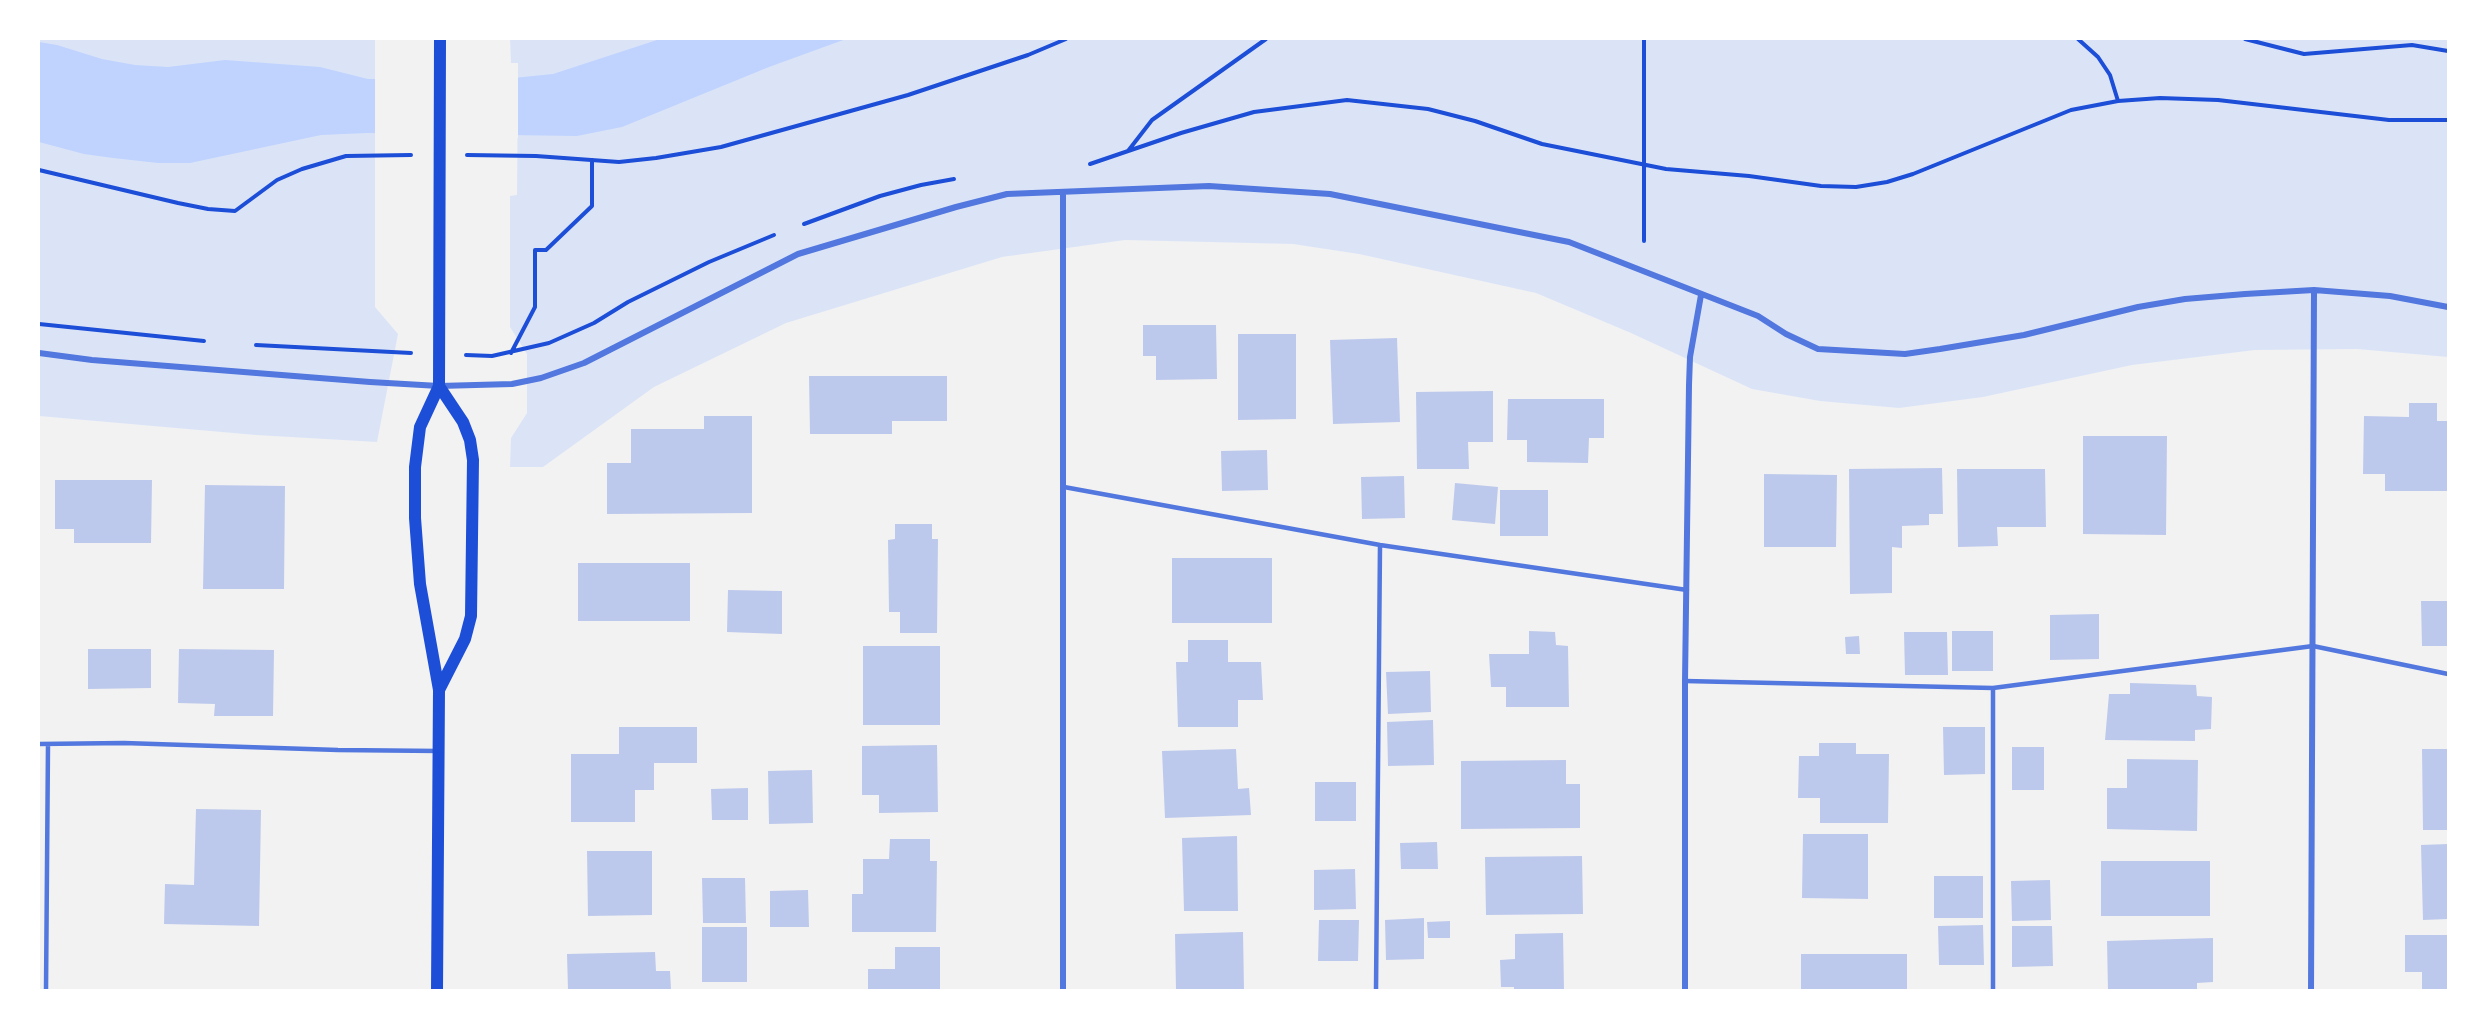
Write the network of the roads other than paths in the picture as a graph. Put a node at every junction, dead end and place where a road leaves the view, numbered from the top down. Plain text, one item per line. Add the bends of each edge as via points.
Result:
1 (440, 39) edge
2 (1063, 192) junction
3 (2314, 290) junction
4 (1701, 295) junction
5 (2448, 307) edge
6 (39, 353) edge
7 (438, 386) junction
8 (1064, 487) junction
9 (1380, 545) junction
10 (1687, 590) junction
11 (2313, 646) junction
12 (2448, 675) edge
13 (1685, 681) junction
14 (1994, 688) junction
15 (438, 690) junction
16 (39, 744) edge
17 (48, 744) junction
18 (438, 751) junction
19 (46, 990) edge
20 (437, 990) edge
21 (1063, 990) edge
22 (1376, 990) edge
23 (1685, 990) edge
24 (1994, 990) edge
25 (2311, 990) edge

1 - 7 main road
2 - 4 street via 1209,186 1330,194 1569,242
2 - 7 street via 1007,194 798,254 584,363 541,378 512,384
2 - 8 street
3 - 4 street via 2185,299 2024,335 1905,354 1818,350 1758,316
3 - 5 street via 2390,296
3 - 11 street
4 - 10 street via 1690,357
6 - 7 street
7 - 15 main road via 420,427 415,467 420,584
7 - 15 main road via 467,432 473,472 470,622
8 - 9 lane
8 - 21 street
9 - 10 lane
9 - 22 lane
10 - 13 street
11 - 12 lane
11 - 14 lane
11 - 25 street
13 - 14 lane
13 - 23 street
14 - 24 lane
15 - 18 main road
16 - 17 lane
17 - 18 lane
17 - 19 lane
18 - 20 main road

